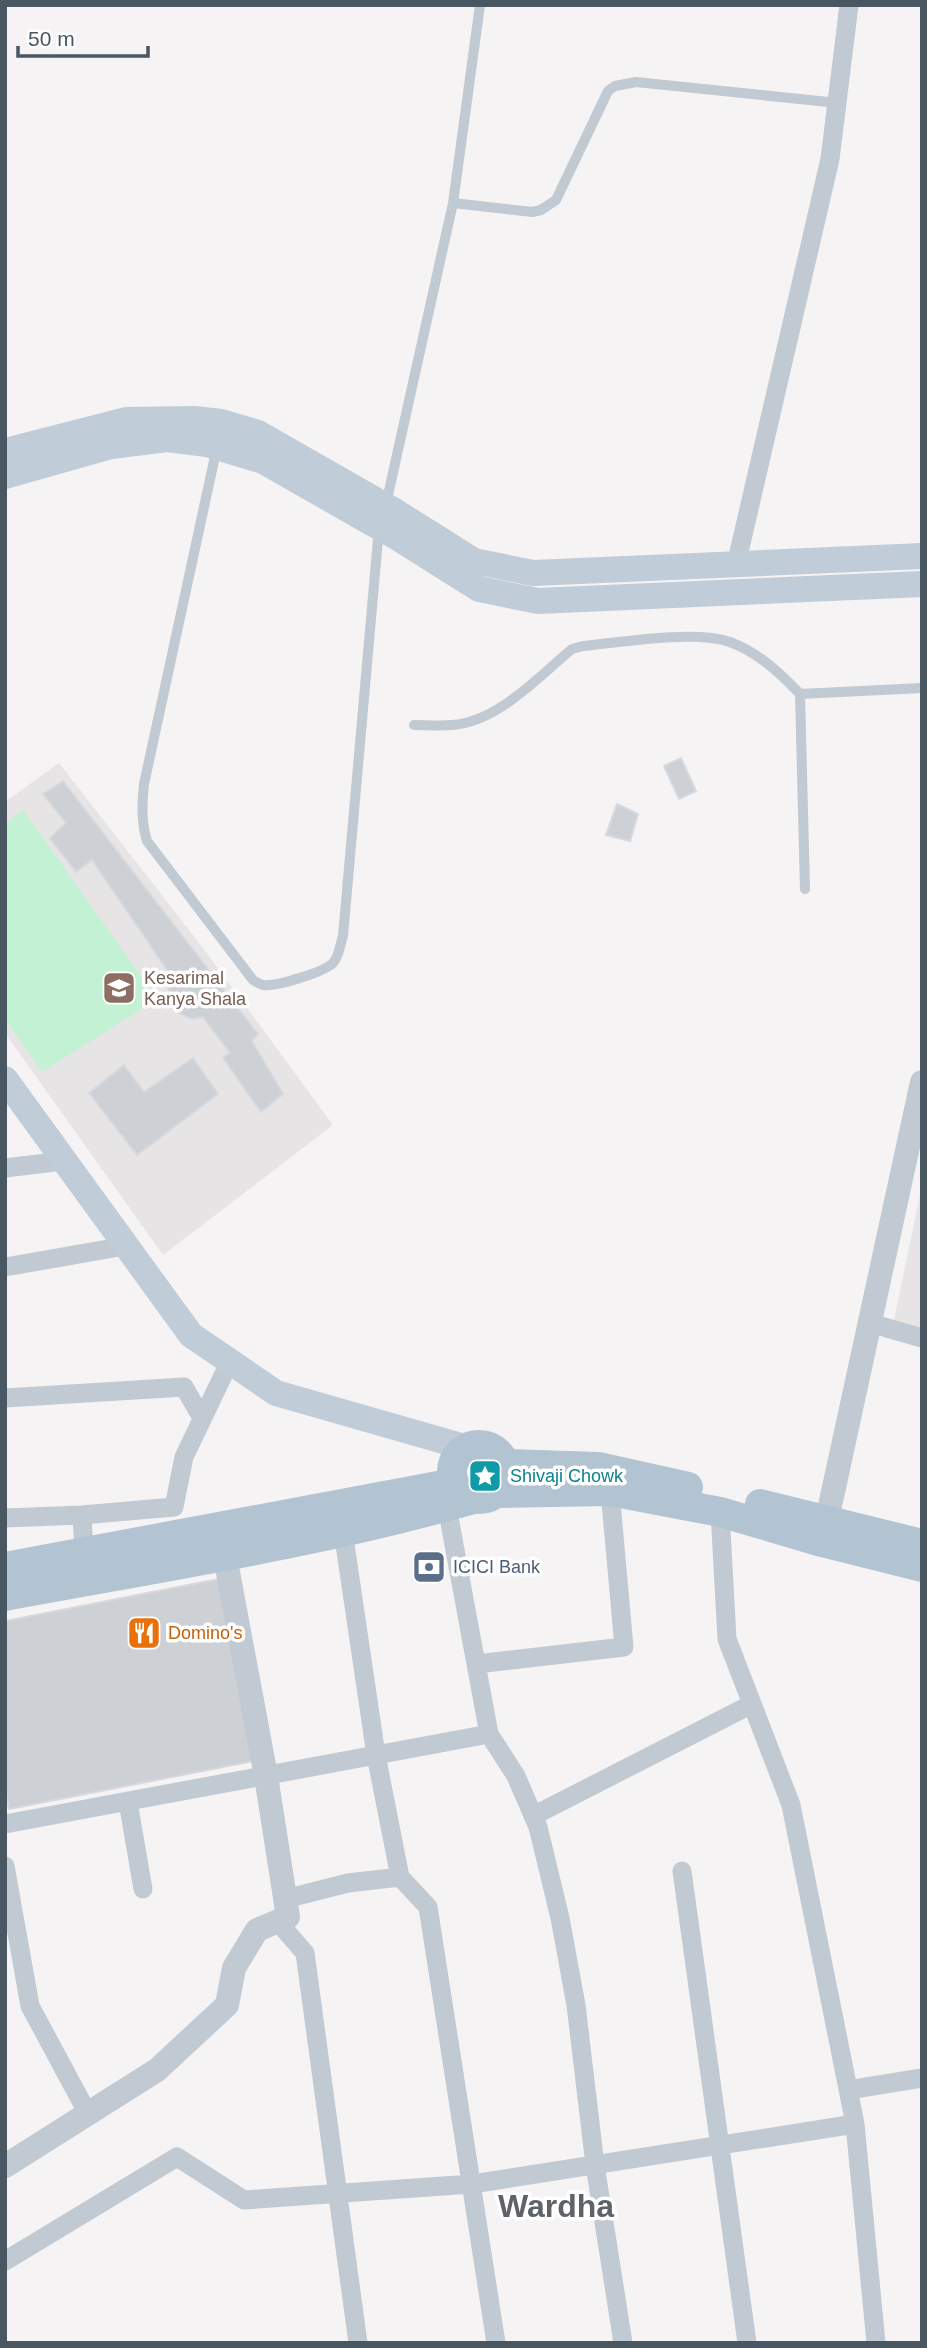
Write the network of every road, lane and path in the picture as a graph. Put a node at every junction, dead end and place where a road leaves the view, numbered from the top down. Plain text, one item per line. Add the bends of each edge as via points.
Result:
1 (480, 5) edge
2 (849, 5) edge
3 (838, 103) junction
4 (453, 203) junction
5 (219, 435) junction
6 (5, 451) edge
7 (5, 476) edge
8 (382, 517) junction
9 (922, 556) edge
10 (736, 565) junction
11 (922, 584) edge
12 (922, 688) edge
13 (800, 694) junction
14 (414, 724) dead end
15 (805, 889) dead end
16 (5, 1079) edge
17 (922, 1082) edge
18 (64, 1161) junction
19 (5, 1168) edge
20 (125, 1247) junction
21 (5, 1267) edge
22 (870, 1323) junction
23 (922, 1338) edge
24 (230, 1361) junction
25 (5, 1398) edge
26 (202, 1418) junction
27 (459, 1445) junction
28 (505, 1464) junction
29 (610, 1491) junction
30 (458, 1492) junction
31 (720, 1512) junction
32 (82, 1515) junction
33 (5, 1518) edge
34 (178, 1521) junction
35 (343, 1531) junction
36 (825, 1531) junction
37 (922, 1544) edge
38 (84, 1552) junction
39 (225, 1556) junction
40 (922, 1566) edge
41 (5, 1567) edge
42 (5, 1596) edge
43 (476, 1664) junction
44 (752, 1704) junction
45 (489, 1734) junction
46 (376, 1755) junction
47 (266, 1776) junction
48 (128, 1802) junction
49 (533, 1816) junction
50 (5, 1824) edge
51 (5, 1866) edge
52 (682, 1871) dead end
53 (400, 1877) junction
54 (143, 1889) dead end
55 (281, 1910) junction
56 (922, 2078) edge
57 (848, 2090) junction
58 (88, 2114) junction
59 (855, 2124) junction
60 (720, 2145) junction
61 (595, 2165) junction
62 (5, 2166) edge
63 (472, 2184) junction
64 (338, 2194) junction
65 (5, 2261) edge
66 (358, 2343) edge
67 (496, 2343) edge
68 (623, 2343) edge
69 (747, 2343) edge
70 (876, 2343) edge

1 - 4 lane
2 - 3 street
3 - 4 lane via 625,83 608,91 551,205 532,212
3 - 10 street via 830,159
4 - 8 lane
5 - 6 main road via 194,419 126,420
5 - 7 main road via 111,446
5 - 8 main road
5 - 8 lane via 144,784 142,827 147,841 245,970 263,985 277,985 327,968 335,961 343,936
8 - 10 main road via 474,561 533,573
8 - 11 main road via 398,538 479,589 538,601
9 - 10 main road
12 - 13 lane
13 - 14 lane via 772,665 732,643 701,638 655,640 572,649 504,708 454,725
13 - 15 lane
16 - 18 main road
17 - 22 street
18 - 19 street
18 - 20 main road
20 - 21 street
20 - 24 main road via 191,1335
22 - 23 street
22 - 36 street
24 - 26 street
24 - 27 main road via 276,1392
25 - 26 street via 184,1387
26 - 34 street via 184,1457
27 - 28 main road via 492,1448
27 - 30 main road via 449,1460
28 - 30 main road via 506,1478
28 - 36 main road via 618,1471
29 - 30 main road
29 - 31 main road
29 - 43 street via 624,1647
30 - 34 main road
30 - 35 main road
30 - 43 street
31 - 36 main road
31 - 44 street via 727,1639
32 - 33 street
32 - 34 street
32 - 38 street
34 - 38 main road
35 - 39 main road
35 - 46 street
36 - 37 main road
36 - 40 main road
38 - 41 main road
39 - 42 main road
39 - 47 street
43 - 45 street
44 - 49 street
44 - 57 street via 791,1805
45 - 46 street
45 - 49 street via 516,1776
46 - 47 street
46 - 53 street
47 - 48 street
47 - 55 street
48 - 50 street
48 - 54 street
49 - 61 street via 574,1993
51 - 58 street via 30,2006
52 - 60 street
53 - 55 street via 348,1883
53 - 63 street via 428,1907
55 - 58 street via 257,1930 234,1968 227,2006 156,2070
55 - 64 street via 305,1953
56 - 57 street
57 - 59 street
58 - 62 street
59 - 60 street
59 - 70 street
60 - 61 street
60 - 69 street
61 - 63 street
61 - 68 street
63 - 64 street
63 - 67 street
64 - 65 street via 244,2200 177,2157
64 - 66 street

